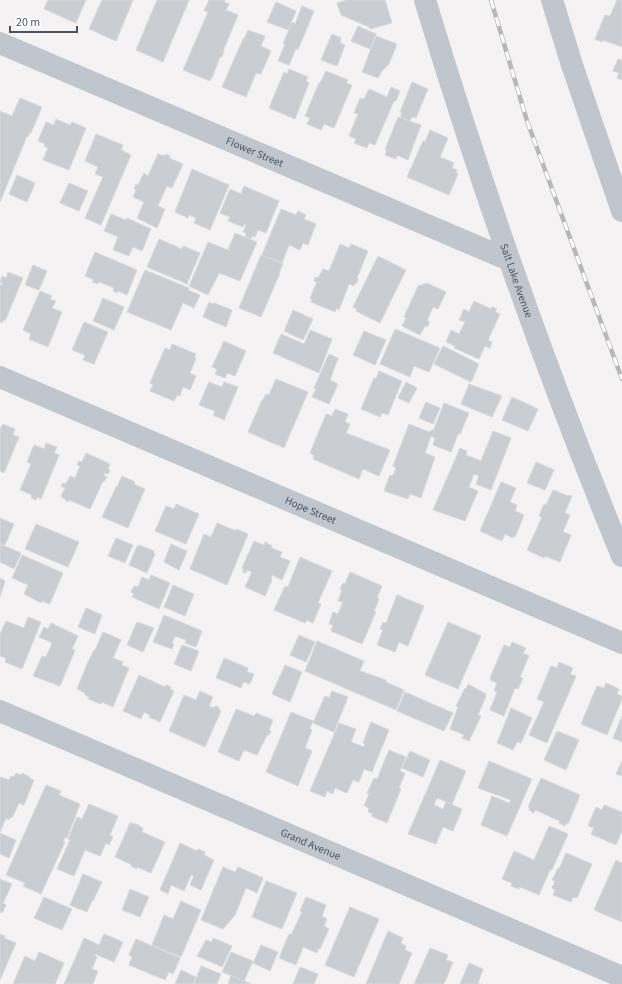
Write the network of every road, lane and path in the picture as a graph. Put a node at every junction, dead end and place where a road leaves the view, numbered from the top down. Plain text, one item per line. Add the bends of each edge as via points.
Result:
1 (425, 0) edge
2 (552, 0) edge
3 (0, 43) edge
4 (622, 211) edge
5 (509, 260) junction
6 (0, 377) edge
7 (622, 556) edge
8 (622, 643) edge
9 (0, 711) edge
10 (622, 977) edge

1 - 5 street, Salt Lake Avenue via 471,149
2 - 4 street
3 - 5 street, Flower Street
5 - 7 street, Salt Lake Avenue via 545,361
6 - 8 street, Hope Street
9 - 10 street, Grand Avenue

